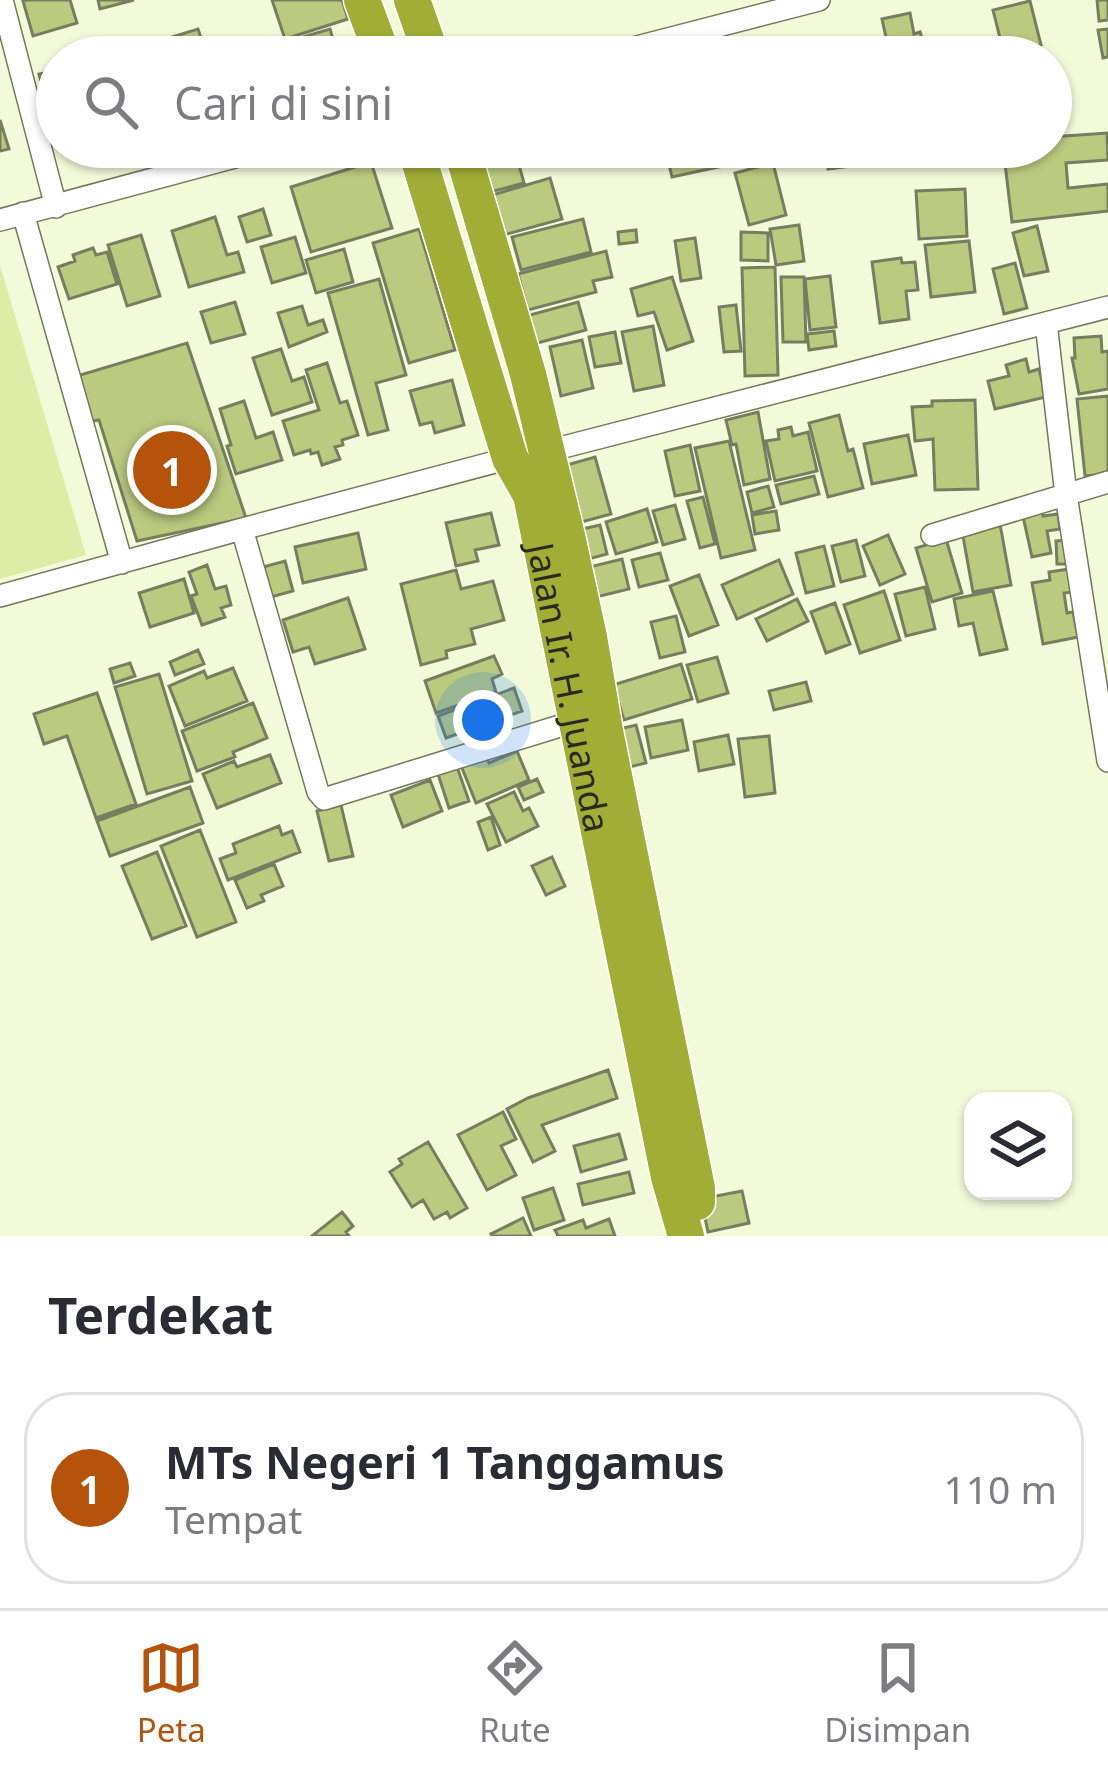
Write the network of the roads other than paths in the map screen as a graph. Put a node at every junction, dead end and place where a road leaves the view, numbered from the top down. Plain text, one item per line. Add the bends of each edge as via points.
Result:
1 (2, 0) edge
2 (362, 0) edge
3 (412, 0) edge
4 (819, 0) edge
5 (375, 36) edge
6 (425, 36) edge
7 (679, 36) edge
8 (36, 130) edge
9 (46, 168) edge
10 (196, 168) edge
11 (422, 168) edge
12 (467, 168) edge
13 (56, 207) junction
14 (23, 213) junction
15 (0, 220) edge
16 (1108, 307) edge
17 (1046, 323) junction
18 (548, 452) junction
19 (510, 458) junction
20 (1108, 482) edge
21 (1066, 495) junction
22 (242, 529) junction
23 (932, 535) dead end
24 (122, 563) junction
25 (0, 596) edge
26 (576, 721) junction
27 (1108, 761) edge
28 (686, 1236) edge
29 (697, 1236) edge

1 - 8 street
2 - 5 highway
3 - 6 highway
4 - 7 street
9 - 13 street
10 - 13 street
11 - 19 highway, Jalan Ir. H. Juanda
12 - 18 highway, Jalan Ir. H. Juanda
13 - 14 street
14 - 15 street
14 - 24 street
16 - 17 street
17 - 18 street
17 - 21 street
18 - 19 street
18 - 29 highway, Jalan Ir. H. Juanda via 697,1188
19 - 22 street
19 - 26 highway, Jalan Ir. H. Juanda via 531,495
20 - 21 street
21 - 23 street
21 - 27 street
22 - 24 street
22 - 26 street via 324,799
24 - 25 street
26 - 28 highway, Jalan Ir. H. Juanda

